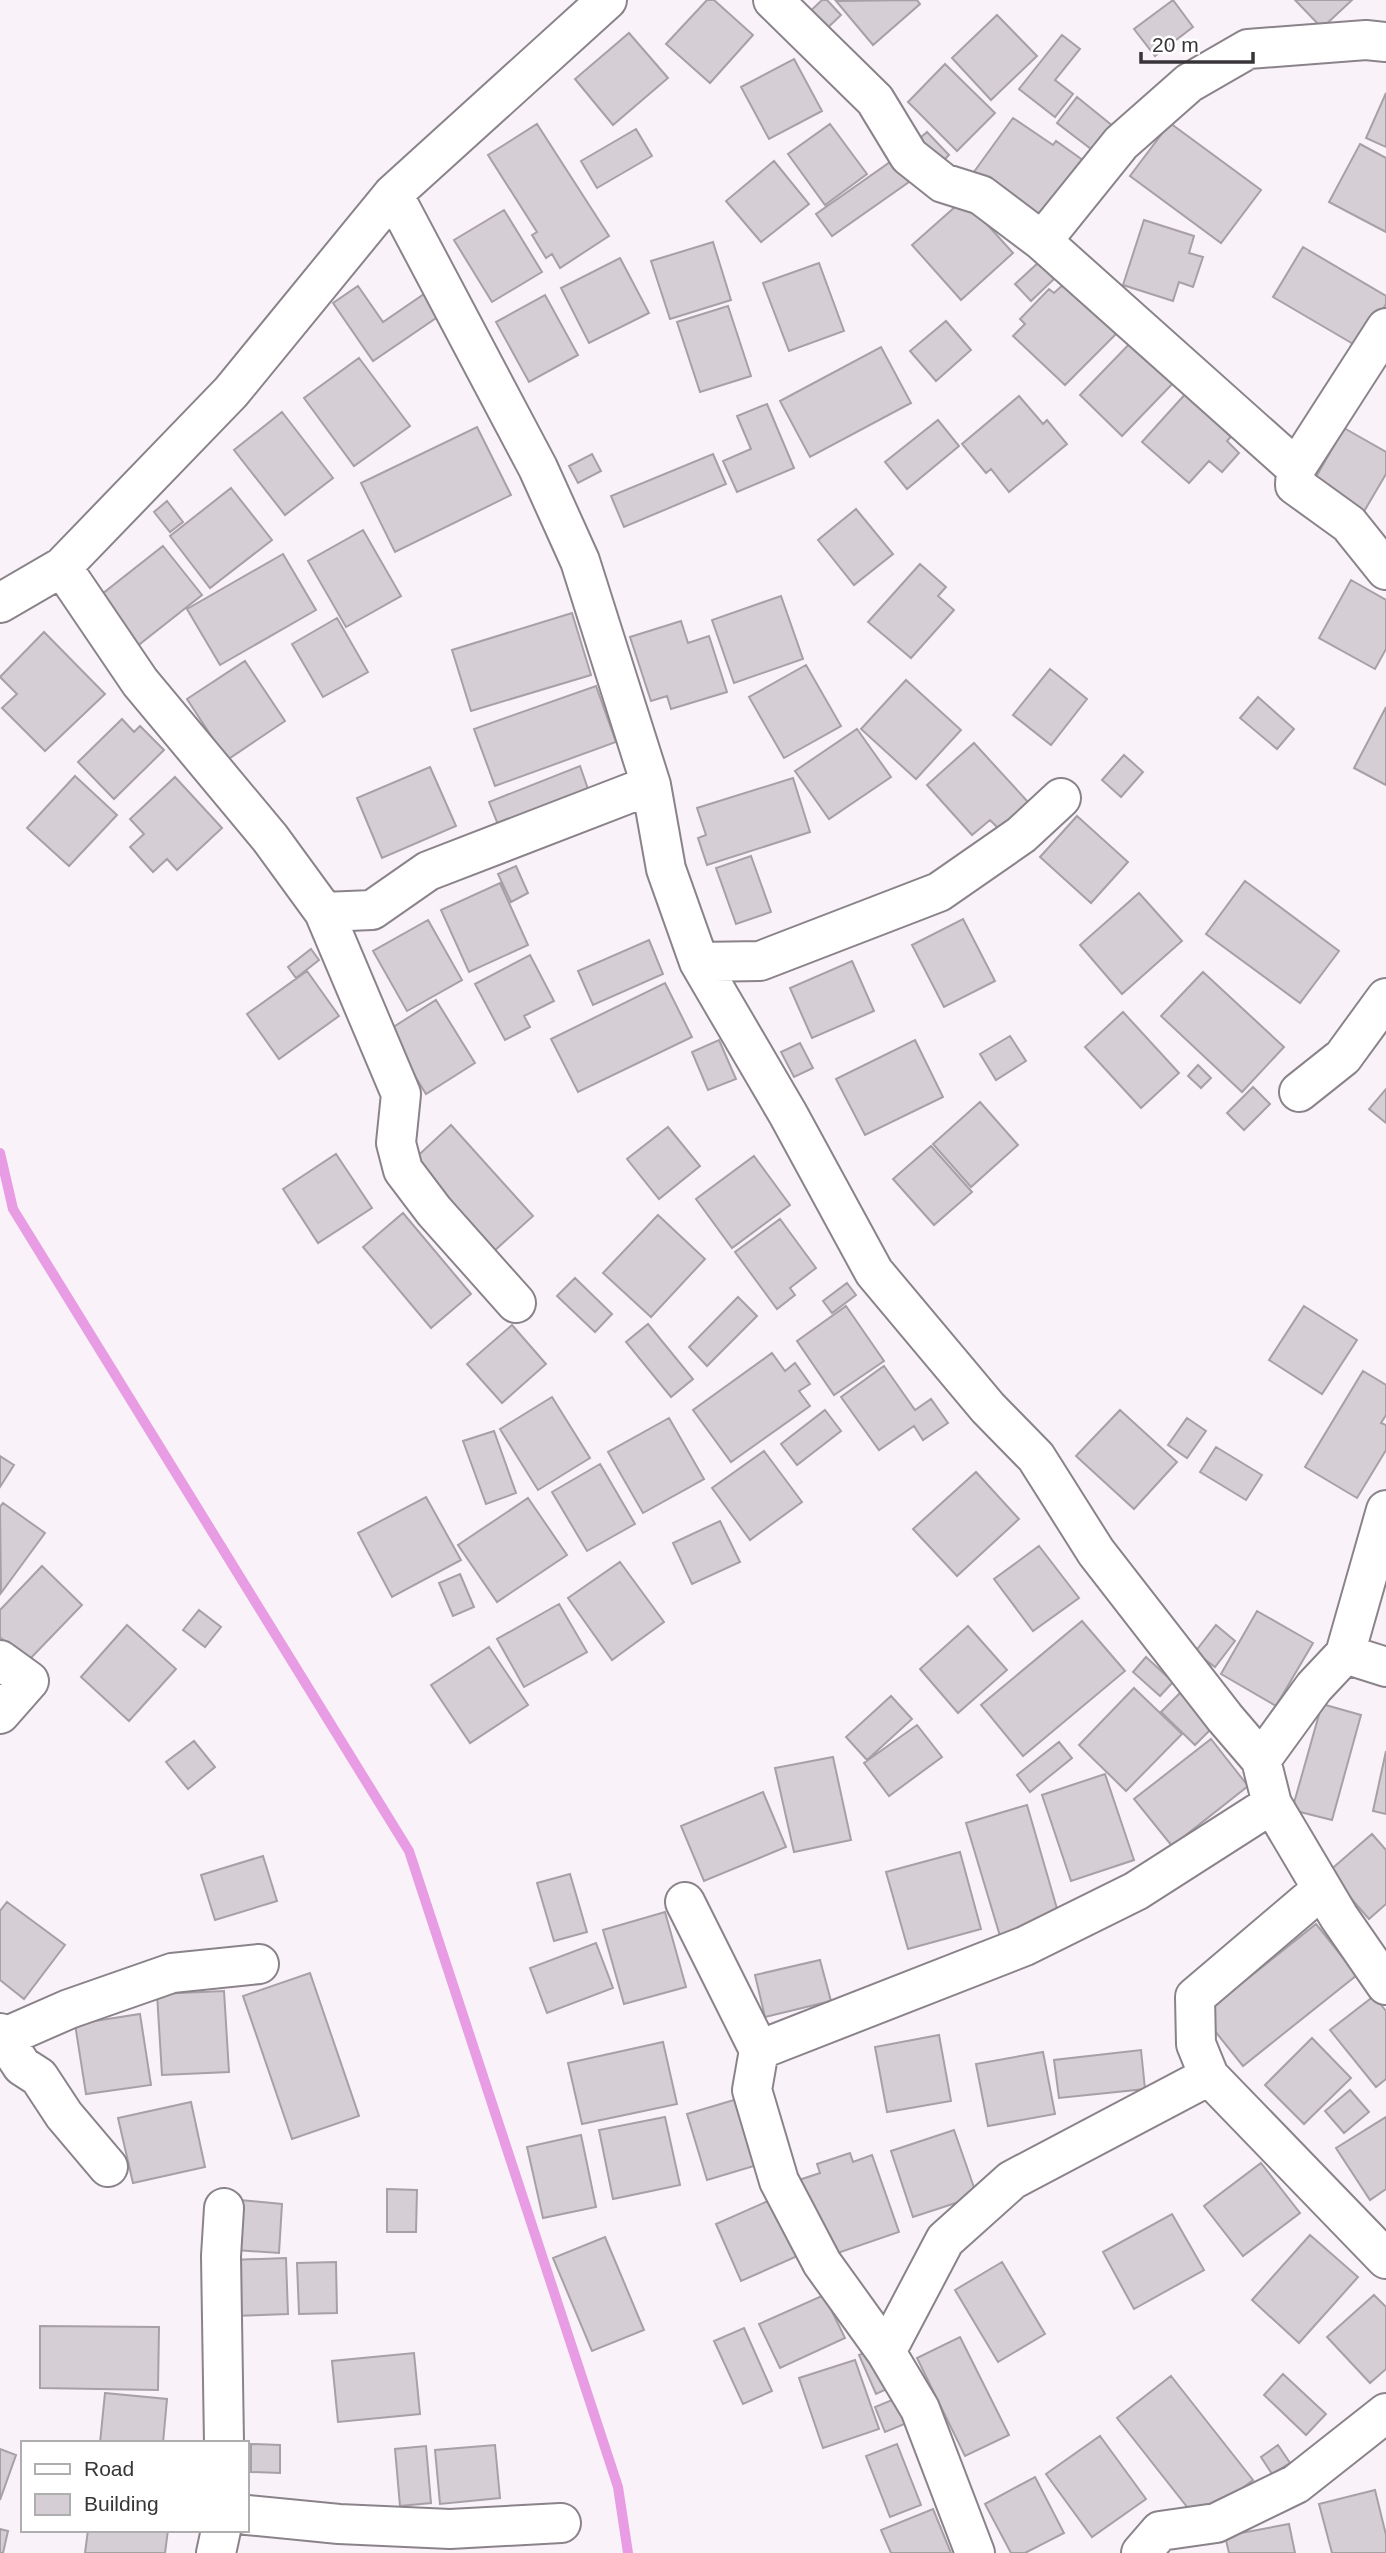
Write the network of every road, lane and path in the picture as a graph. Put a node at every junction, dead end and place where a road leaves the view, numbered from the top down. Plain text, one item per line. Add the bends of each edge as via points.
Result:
1 (607, 0) edge
2 (773, 0) edge
3 (1386, 42) edge
4 (393, 194) junction
5 (1042, 241) junction
6 (1386, 328) edge
7 (1296, 468) junction
8 (62, 567) junction
9 (1386, 570) edge
10 (0, 603) edge
11 (650, 785) junction
12 (1061, 798) dead end
13 (324, 912) junction
14 (699, 962) junction
15 (1386, 998) edge
16 (1299, 1092) dead end
17 (516, 1303) dead end
18 (1386, 1510) edge
19 (1345, 1654) junction
20 (0, 1660) edge
21 (1386, 1668) edge
22 (0, 1714) edge
23 (1261, 1760) junction
24 (1272, 1804) junction
25 (1322, 1889) junction
26 (684, 1902) dead end
27 (259, 1964) dead end
28 (1386, 1985) edge
29 (3, 2035) edge
30 (760, 2050) junction
31 (1209, 2076) junction
32 (108, 2167) dead end
33 (224, 2207) dead end
34 (1386, 2259) edge
35 (886, 2352) junction
36 (1386, 2413) edge
37 (224, 2441) edge
38 (248, 2515) edge
39 (561, 2523) dead end
40 (220, 2532) edge
41 (216, 2553) edge
42 (975, 2553) edge
43 (1141, 2553) edge

1 - 4 street
2 - 5 street via 875,100 909,156 943,183 981,195
3 - 5 street via 1248,49 1189,83 1121,143
4 - 8 street via 231,391
4 - 11 street via 538,468 580,561
5 - 7 street
6 - 7 street
7 - 9 street via 1294,485 1349,524
8 - 10 street
8 - 13 street via 140,682 270,838
11 - 13 street via 428,871 372,910
11 - 14 street via 666,870
12 - 14 street via 1020,835 939,892 760,961
13 - 17 street via 401,1094 396,1143 404,1170
14 - 23 street via 874,1272 988,1408 1036,1457 1096,1552
15 - 16 street via 1343,1056
18 - 19 street
19 - 21 street
19 - 23 street via 1314,1686
20 - 22 street via 29,1681
23 - 24 street
24 - 25 street
24 - 30 street via 1136,1891 1025,1946
25 - 28 street
25 - 31 street via 1195,1997 1196,2044
26 - 30 street
27 - 29 street via 172,1973
29 - 32 street via 22,2066 39,2077
30 - 35 street via 752,2090 779,2181 822,2263
31 - 34 street
31 - 35 street via 1012,2180 945,2240
33 - 37 street
35 - 42 street via 920,2409
36 - 43 street via 1296,2484 1216,2523 1160,2531
38 - 39 street via 450,2529
40 - 41 street

